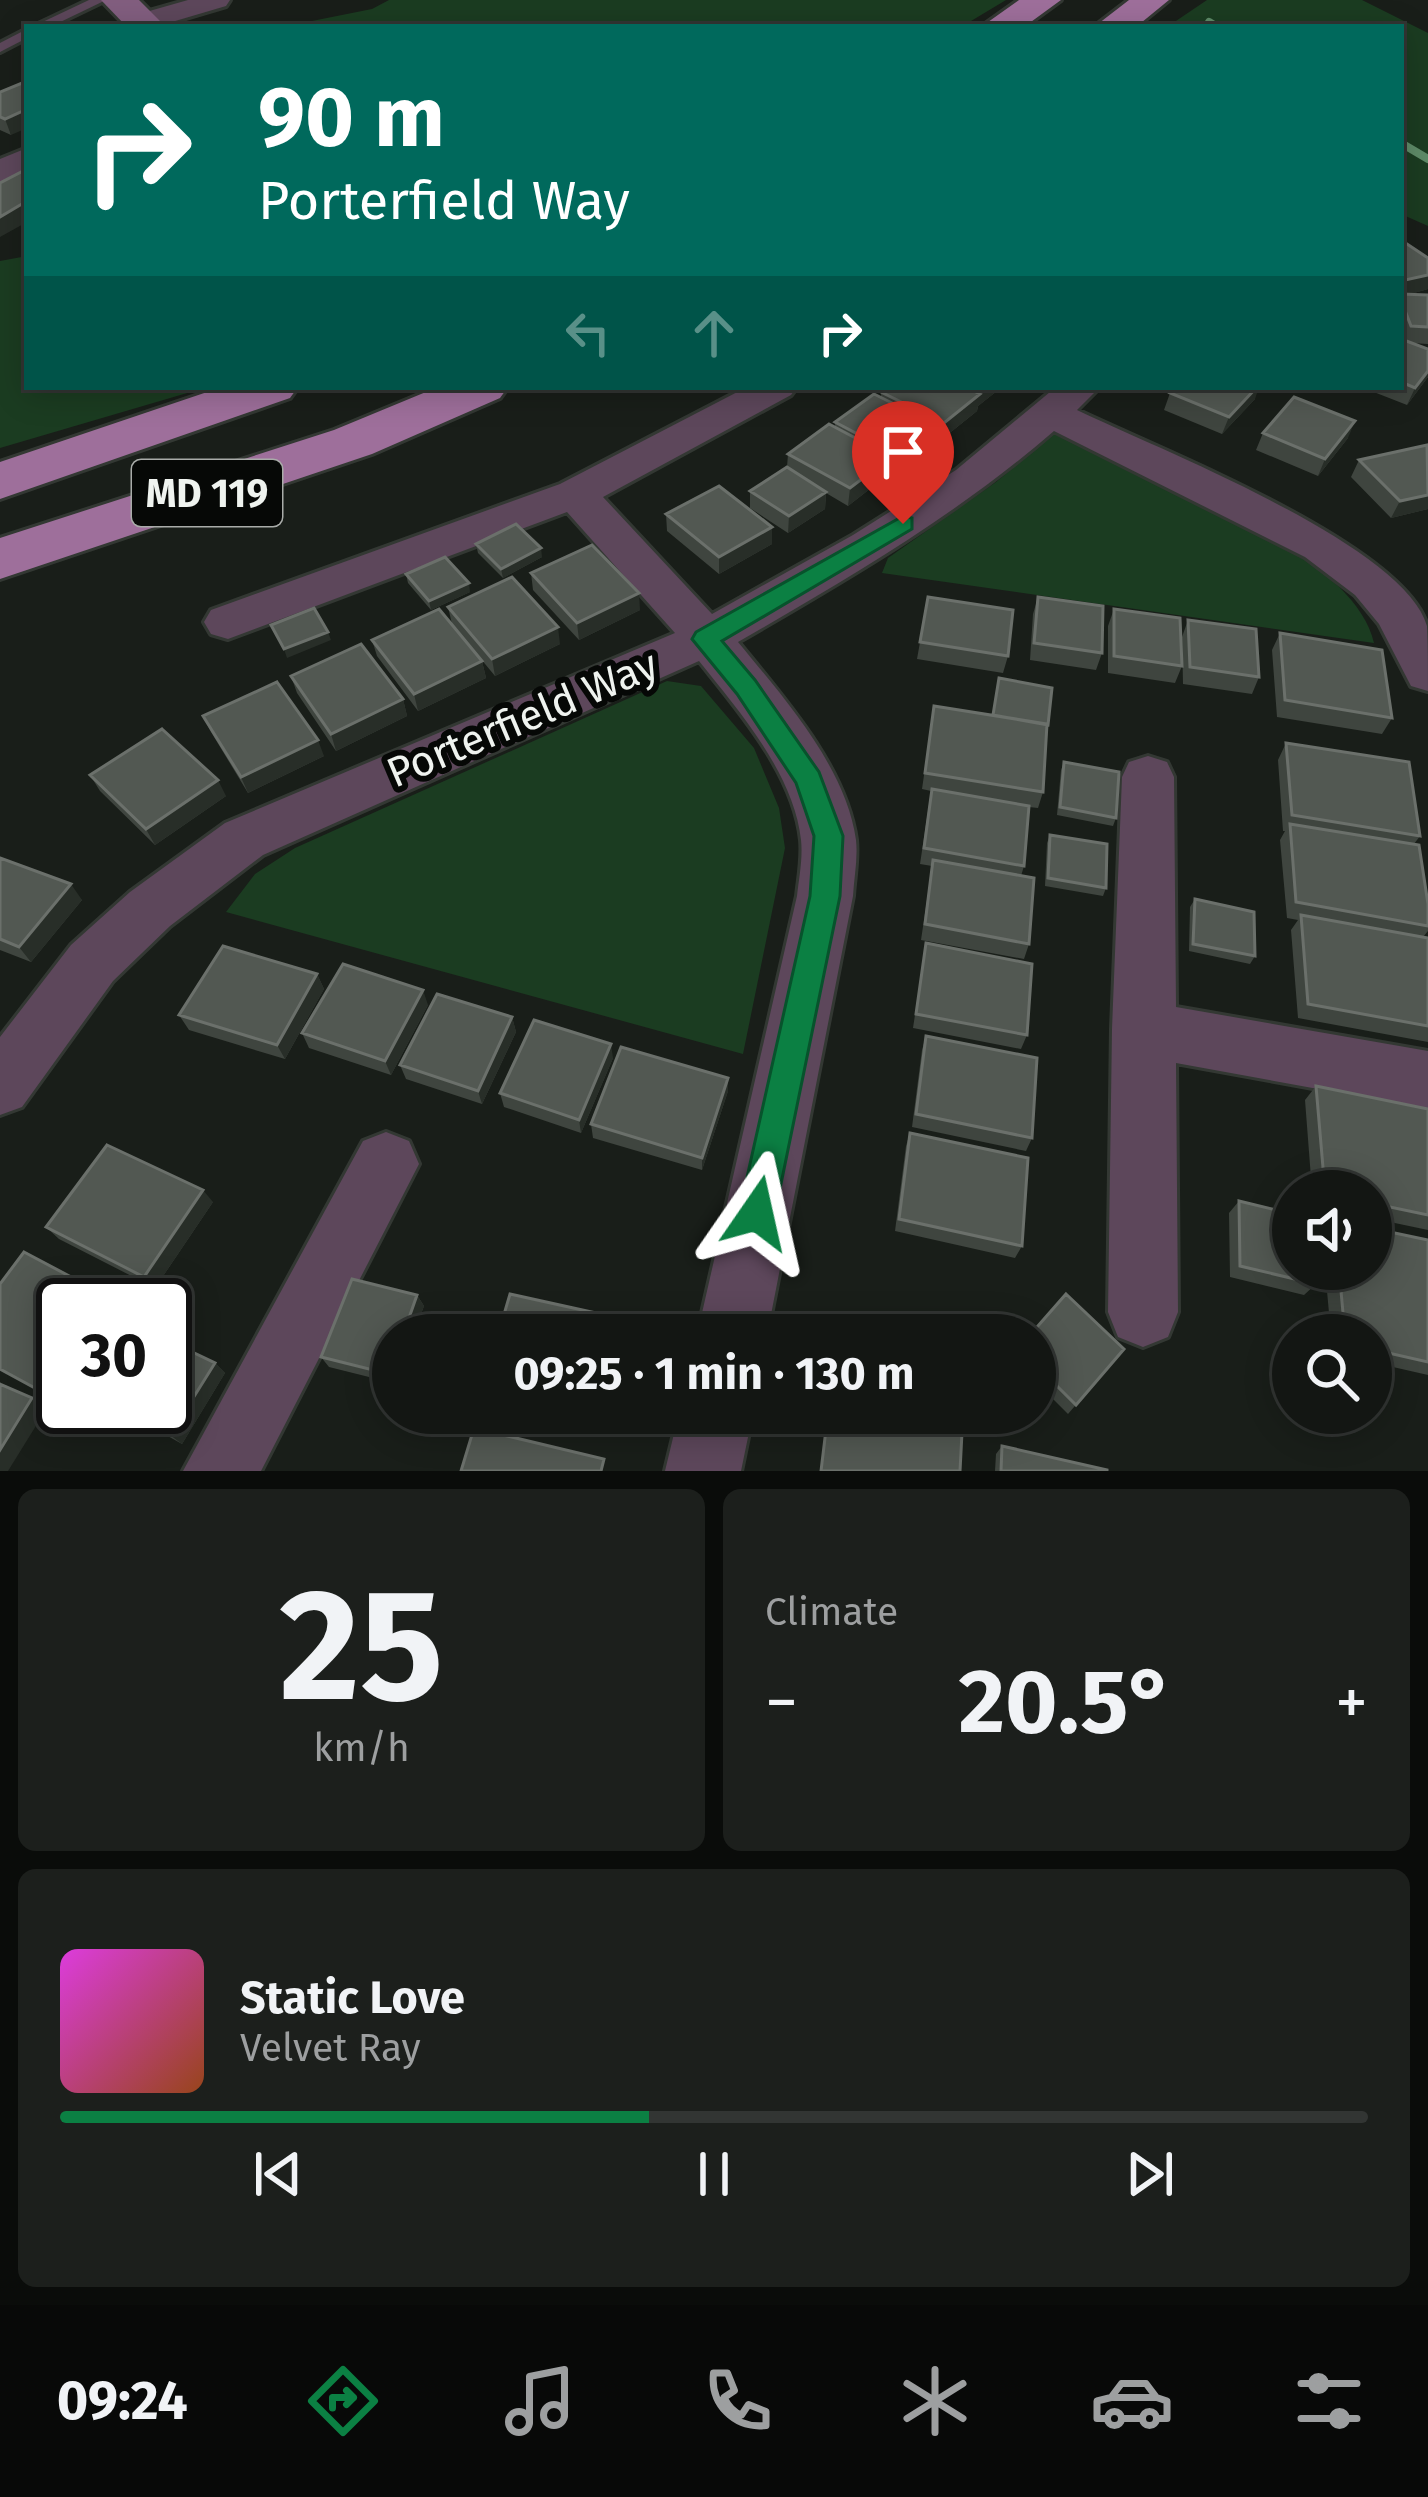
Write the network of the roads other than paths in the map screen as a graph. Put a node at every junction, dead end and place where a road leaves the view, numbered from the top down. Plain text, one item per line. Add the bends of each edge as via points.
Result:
1 (100, 0) edge
2 (218, 0) edge
3 (1044, 0) edge
4 (1152, 0) edge
5 (136, 16) edge
6 (46, 24) edge
7 (1004, 24) edge
8 (1116, 24) edge
9 (263, 390) edge
10 (475, 390) edge
11 (771, 390) edge
12 (1065, 400) edge
13 (0, 481) edge
14 (575, 494) junction
15 (0, 559) edge
16 (228, 622) dead end
17 (705, 639) junction
18 (1428, 673) edge
19 (1148, 777) dead end
20 (1142, 1029) junction
21 (1428, 1081) edge
22 (0, 1086) edge
23 (386, 1164) dead end
24 (1143, 1312) dead end
25 (736, 1314) edge
26 (711, 1434) edge
27 (221, 1471) edge
28 (703, 1471) edge

1 - 6 lane
2 - 5 street
3 - 7 main road
4 - 8 main road
9 - 13 main road, MD 119
10 - 15 main road, MD 119 via 352,442
11 - 14 street
12 - 17 street, Porterfield Way via 954,491
12 - 18 street via 1321,546 1398,615
14 - 16 street
14 - 17 street
17 - 22 street, Porterfield Way via 244,839 92,963
17 - 25 street via 809,780 829,836 825,896
19 - 20 street
20 - 21 street
20 - 24 street
23 - 27 street
26 - 28 street

